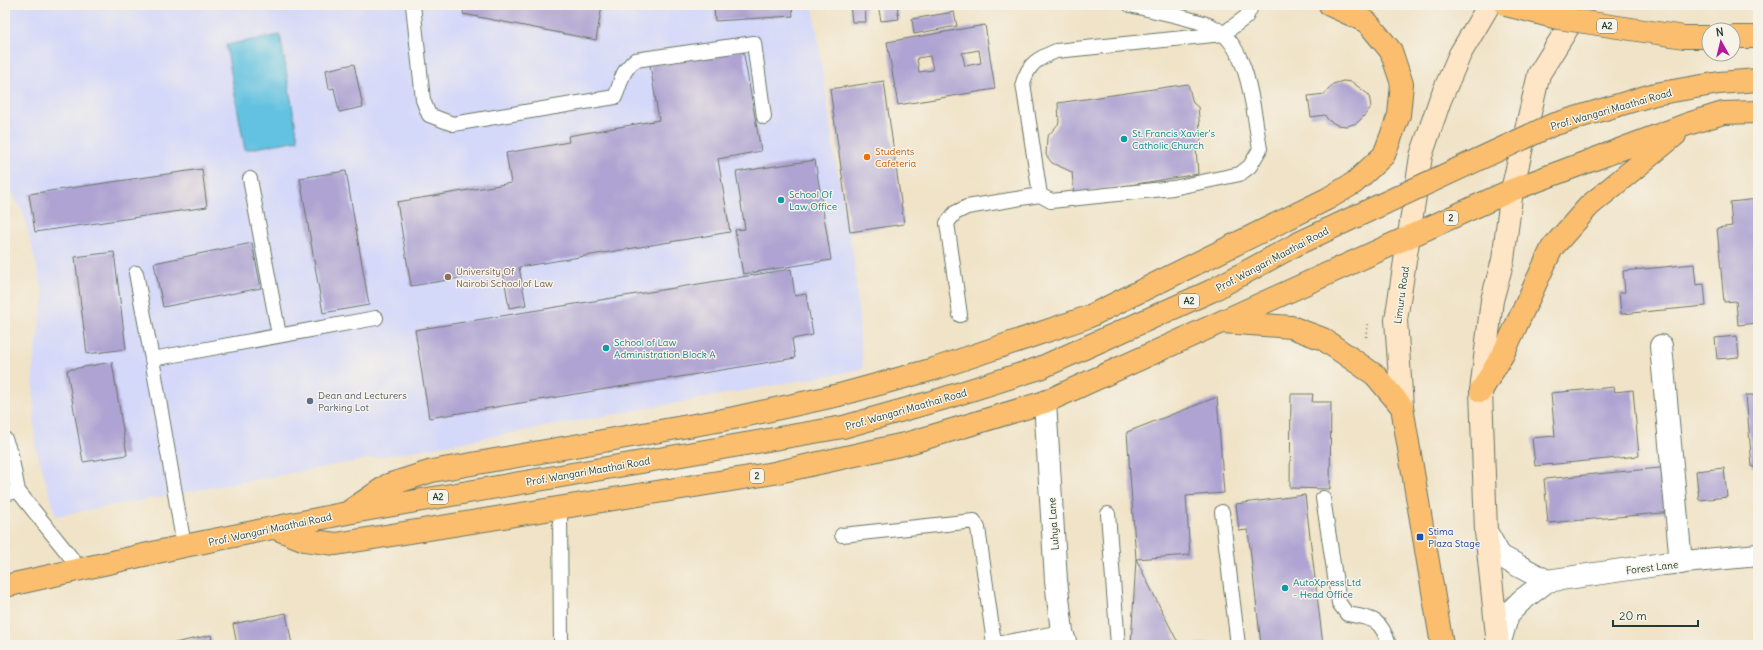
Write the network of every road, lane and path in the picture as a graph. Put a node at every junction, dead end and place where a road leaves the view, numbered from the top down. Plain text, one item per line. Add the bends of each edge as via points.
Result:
1 (413, 5) edge
2 (1130, 5) edge
3 (1252, 5) edge
4 (1330, 5) edge
5 (1489, 5) edge
6 (1506, 5) edge
7 (1582, 5) edge
8 (1224, 34) junction
9 (1701, 37) edge
10 (1741, 37) edge
11 (1758, 37) edge
12 (1758, 80) edge
13 (1758, 112) edge
14 (764, 116) dead end
15 (1688, 124) junction
16 (250, 179) dead end
17 (1512, 190) junction
18 (1040, 195) junction
19 (1410, 236) junction
20 (136, 273) dead end
21 (960, 315) dead end
22 (376, 318) dead end
23 (1219, 322) junction
24 (279, 335) junction
25 (1661, 346) dead end
26 (152, 359) junction
27 (1481, 390) junction
28 (1045, 402) junction
29 (1402, 407) junction
30 (5, 439) edge
31 (11, 493) edge
32 (1324, 498) dead end
33 (560, 509) junction
34 (1222, 512) dead end
35 (347, 513) junction
36 (1108, 514) dead end
37 (275, 528) junction
38 (1486, 531) junction
39 (842, 535) dead end
40 (184, 546) junction
41 (1758, 555) edge
42 (1681, 563) junction
43 (81, 570) junction
44 (1547, 581) junction
45 (5, 586) edge
46 (1064, 639) edge
47 (993, 644) edge
48 (562, 645) edge
49 (1118, 645) edge
50 (1238, 645) edge
51 (1389, 645) edge
52 (1442, 645) edge
53 (1499, 645) edge

1 - 14 lane via 423,100 429,115 452,124 615,97 623,72 635,60 754,42
2 - 8 lane via 1207,25
3 - 8 lane via 1246,17
4 - 35 main road via 1367,22 1391,51 1402,84 1399,115 1384,155 1354,183 1327,199 1088,317 934,369 734,418 432,471 388,485
5 - 19 main road, Limuru Road via 1460,54 1440,100 1421,156
6 - 9 main road, A2, bridge via 1558,18 1684,37
7 - 17 main road via 1540,74
8 - 18 lane via 1056,51 1040,57 1027,70 1023,83
8 - 18 lane via 1240,57 1248,85 1260,149 1250,166 1240,174 1172,188 1051,201
10 - 11 main road
12 - 35 main road, Prof. Wangari Maathai Road / A2, bridge via 1719,83 1655,94 1552,125 1300,243 1211,291 1040,368 942,400 843,427
13 - 15 main road, 2 via 1723,113
15 - 17 main road, 2
15 - 27 main road via 1589,206 1552,248 1503,354
16 - 24 lane
17 - 19 main road, 2
17 - 27 main road via 1503,260 1492,300
18 - 21 lane via 967,207 955,213 947,223
19 - 23 main road, 2
19 - 29 main road, Limuru Road via 1396,320
20 - 26 lane
22 - 24 lane
23 - 28 main road, 2
23 - 29 main road via 1291,327 1323,339 1375,375
24 - 26 lane
25 - 42 street
26 - 40 lane
27 - 38 main road
28 - 33 main road, 2 via 909,443 774,473
28 - 46 street, Luhya Lane via 1056,580
29 - 52 main road, Limuru Road
30 - 31 lane via 11,455
31 - 43 lane
32 - 51 lane via 1339,603 1347,614 1370,619 1383,627
33 - 37 main road, 2 via 336,544 305,540
33 - 48 lane
34 - 50 lane
35 - 37 main road, Prof. Wangari Maathai Road / A2
36 - 49 lane
37 - 40 main road, Prof. Wangari Maathai Road / A2
38 - 44 street via 1500,556
38 - 53 main road
39 - 47 lane via 974,521 978,528
40 - 43 main road, Prof. Wangari Maathai Road / A2
41 - 42 street, Forest Lane
42 - 44 street, Forest Lane
43 - 45 main road, Prof. Wangari Maathai Road / A2
44 - 53 street, Forest Lane via 1508,614
46 - 47 lane

